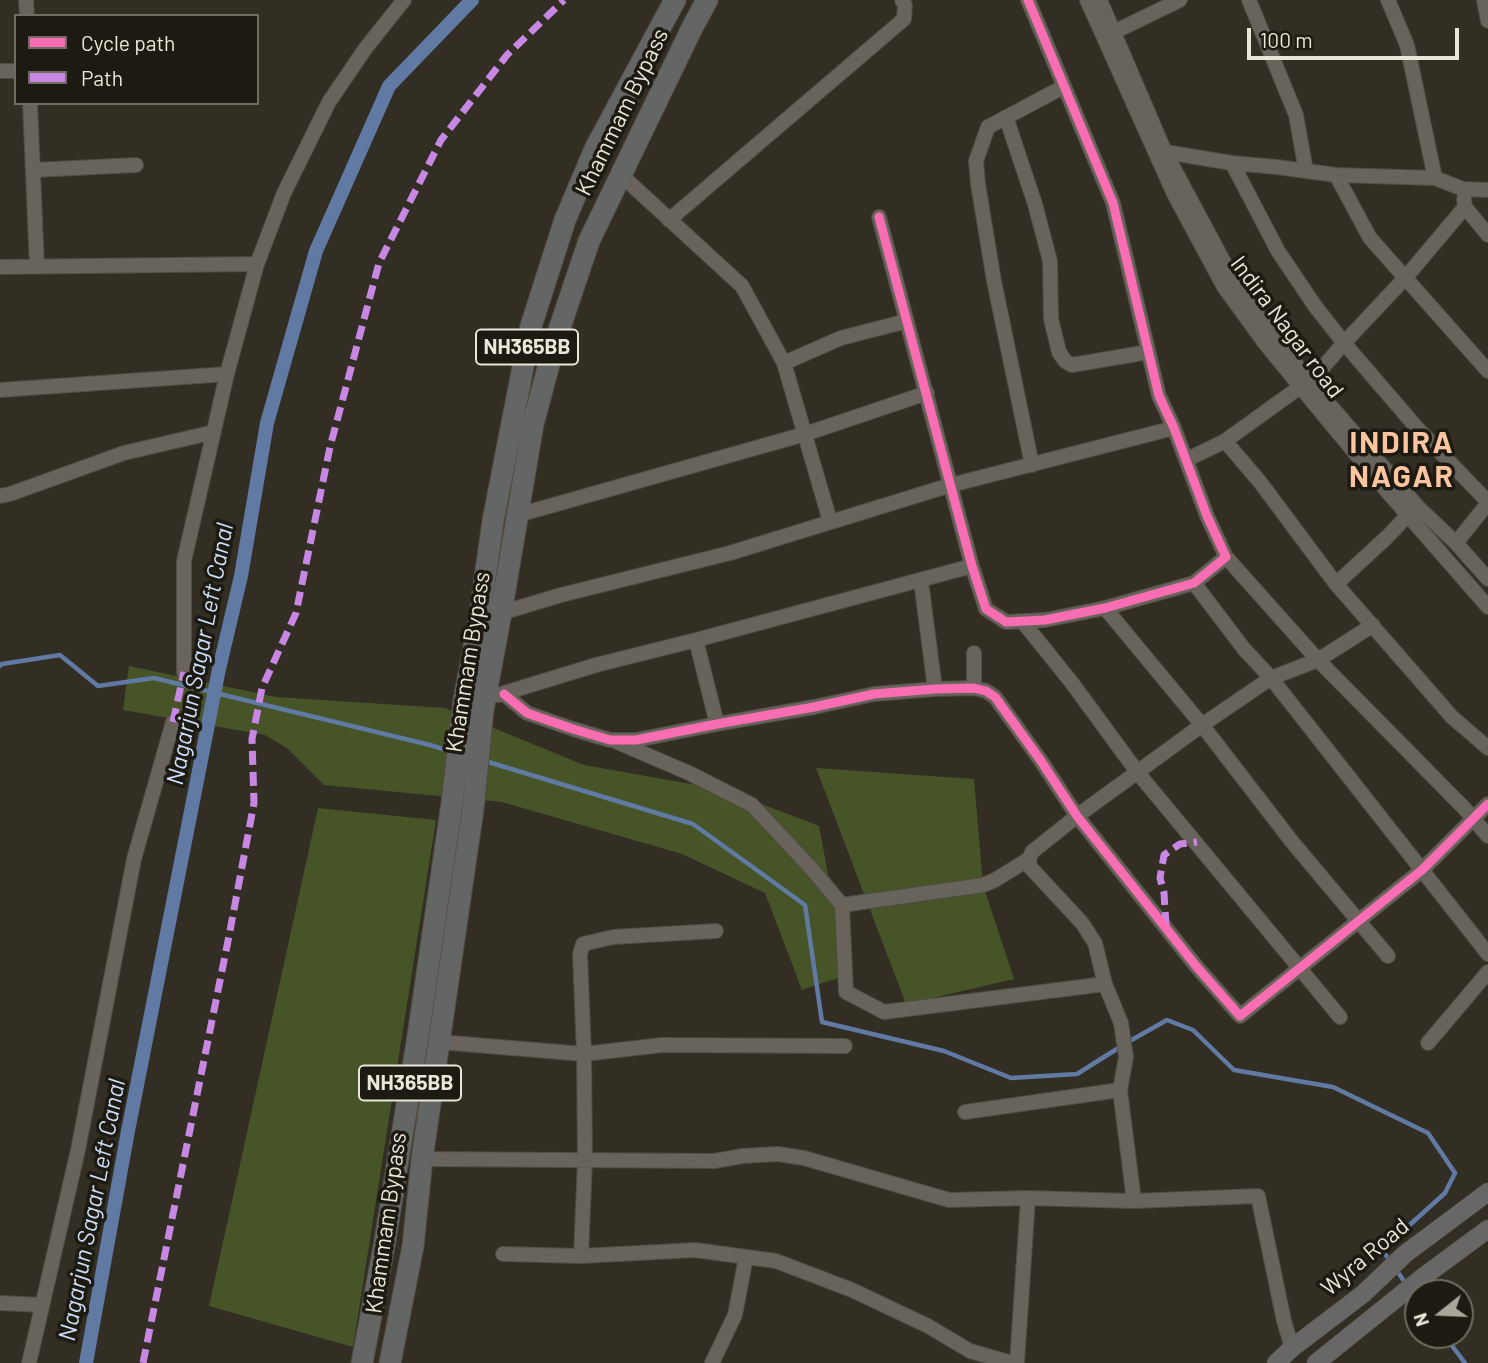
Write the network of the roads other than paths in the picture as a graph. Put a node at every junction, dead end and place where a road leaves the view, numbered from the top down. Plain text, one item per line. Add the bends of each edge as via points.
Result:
1 (404, 0) edge
2 (675, 0) edge
3 (707, 0) edge
4 (902, 0) edge
5 (1028, 0) edge
6 (1087, 0) edge
7 (1100, 0) edge
8 (1180, 0) edge
9 (1249, 0) edge
10 (1388, 0) edge
11 (1483, 0) edge
12 (1488, 21) edge
13 (1114, 32) junction
14 (1063, 87) junction
15 (30, 105) edge
16 (1006, 117) junction
17 (1166, 152) junction
18 (1232, 163) junction
19 (136, 165) dead end
20 (33, 170) junction
21 (1306, 171) junction
22 (621, 175) junction
23 (1336, 175) junction
24 (1435, 178) junction
25 (1463, 189) junction
26 (1488, 190) edge
27 (1465, 207) junction
28 (879, 217) dead end
29 (669, 220) junction
30 (1488, 235) edge
31 (257, 264) junction
32 (0, 267) edge
33 (37, 267) junction
34 (1406, 277) junction
35 (907, 321) junction
36 (1344, 343) junction
37 (1148, 352) junction
38 (785, 363) junction
39 (1488, 371) edge
40 (227, 374) junction
41 (1305, 384) junction
42 (0, 390) edge
43 (927, 393) junction
44 (1174, 428) junction
45 (214, 432) junction
46 (805, 434) junction
47 (1225, 441) junction
48 (1186, 460) junction
49 (1032, 465) junction
50 (951, 485) junction
51 (0, 496) edge
52 (1488, 503) edge
53 (518, 515) junction
54 (1408, 515) junction
55 (830, 521) junction
56 (1456, 543) junction
57 (1226, 557) junction
58 (972, 566) junction
59 (1488, 579) edge
60 (921, 581) junction
61 (1194, 583) junction
62 (1336, 584) junction
63 (1488, 607) edge
64 (1105, 608) junction
65 (502, 613) junction
66 (1023, 622) junction
67 (1373, 625) junction
68 (696, 640) junction
69 (974, 653) dead end
70 (1318, 660) junction
71 (184, 672) dead end
72 (1271, 678) junction
73 (974, 688) junction
74 (935, 689) junction
75 (484, 703) junction
76 (173, 722) dead end
77 (717, 724) junction
78 (1202, 725) junction
79 (610, 740) junction
80 (1488, 748) edge
81 (1138, 773) junction
82 (1488, 804) edge
83 (463, 806) junction
84 (1077, 816) junction
85 (1472, 818) junction
86 (1488, 836) edge
87 (1029, 859) junction
88 (1422, 870) junction
89 (842, 905) junction
90 (1358, 919) junction
91 (716, 931) dead end
92 (1488, 954) edge
93 (1388, 956) dead end
94 (1300, 967) junction
95 (1488, 972) edge
96 (1105, 984) junction
97 (1340, 1017) dead end
98 (439, 1042) junction
99 (1428, 1043) dead end
100 (845, 1046) dead end
101 (584, 1054) junction
102 (1120, 1090) junction
103 (965, 1112) dead end
104 (422, 1159) junction
105 (585, 1160) junction
106 (1488, 1192) edge
107 (1028, 1198) junction
108 (1134, 1201) junction
109 (1488, 1229) edge
110 (503, 1254) dead end
111 (581, 1256) junction
112 (746, 1257) junction
113 (0, 1303) edge
114 (42, 1305) junction
115 (1292, 1348) junction
116 (29, 1363) edge
117 (362, 1363) edge
118 (390, 1363) edge
119 (712, 1363) edge
120 (1012, 1363) edge
121 (1017, 1363) edge
122 (1276, 1363) edge
123 (1316, 1363) edge

1 - 31 street via 329,102 284,193
2 - 75 highway, Khammam Bypass / NH365BB via 595,149 565,220 531,326 479,620
3 - 22 highway, Khammam Bypass / NH365BB
4 - 29 street via 904,19
5 - 14 street
6 - 41 street, Indira Nagar road via 1174,194 1224,288
7 - 13 street, Indira Nagar road
8 - 13 street
9 - 21 street via 1296,115
10 - 24 street via 1407,45
11 - 12 street
13 - 17 street, Indira Nagar road
14 - 16 street
14 - 37 street via 1113,203
15 - 20 street
16 - 37 street via 1050,261 1051,319 1059,352 1072,365
16 - 49 street via 988,127 976,161 994,281
17 - 18 street
17 - 41 street, Indira Nagar road via 1225,264
18 - 21 street
18 - 36 street via 1279,251
19 - 20 street
20 - 33 street
21 - 23 street
22 - 29 street
22 - 53 highway, Khammam Bypass / NH365BB via 589,241 555,342 533,424
23 - 24 street
23 - 34 street via 1370,237
24 - 25 street
25 - 26 street
25 - 27 street
27 - 30 street
27 - 34 street
28 - 35 street
29 - 38 street via 742,286
31 - 33 street
31 - 40 street
32 - 33 street
34 - 36 street
34 - 39 street
35 - 38 street via 841,338
35 - 43 street
36 - 41 street
36 - 52 street
37 - 44 street via 1159,396
38 - 46 street
40 - 42 street
40 - 45 street
41 - 47 street
41 - 54 street, Indira Nagar road
41 - 56 street, Indira Nagar road
43 - 46 street
43 - 50 street
44 - 48 street
44 - 49 street
45 - 51 street via 124,453
45 - 71 street via 184,561
46 - 53 street
46 - 55 street
47 - 48 street
47 - 62 street
48 - 57 street
49 - 50 street
50 - 55 street
50 - 58 street
52 - 56 street
53 - 65 highway, Khammam Bypass / NH365BB
54 - 62 street
54 - 63 street, Indira Nagar road
55 - 65 street via 730,553
56 - 59 street, Indira Nagar road
57 - 61 street
57 - 70 street
58 - 60 street
58 - 66 street via 986,609 1006,622
60 - 68 street
60 - 74 street
61 - 64 street
61 - 72 street
62 - 67 street
64 - 66 street
64 - 78 street
65 - 75 highway, Khammam Bypass / NH365BB
66 - 81 street
67 - 70 street
67 - 80 street via 1452,717
68 - 75 street via 596,665
68 - 77 street
69 - 73 street
70 - 72 street
70 - 85 street
72 - 78 street
72 - 88 street
73 - 74 street
73 - 84 street via 995,697
74 - 77 street via 874,694
75 - 79 street
75 - 83 highway, Khammam Bypass / NH365BB
76 - 114 street via 134,859 78,1150
77 - 79 street via 636,740
78 - 81 street
78 - 90 street
79 - 89 street via 752,805
81 - 84 street
81 - 94 street
82 - 85 street
83 - 98 highway, Khammam Bypass / NH365BB
83 - 117 highway, Khammam Bypass / NH365BB
84 - 87 street
84 - 94 street via 1240,1016
85 - 86 street
85 - 88 street
87 - 89 street via 983,885
87 - 96 street via 1030,867 1095,943
88 - 90 street
88 - 92 street
89 - 96 street via 846,992 884,1012
90 - 93 street
90 - 94 street
91 - 101 street via 613,937 583,944
94 - 97 street
95 - 99 street
96 - 102 street via 1121,1023 1126,1057
98 - 101 street
98 - 104 highway, Khammam Bypass / NH365BB
100 - 101 street via 662,1045
101 - 105 street
102 - 103 street
102 - 108 street
104 - 105 street
104 - 118 highway, Khammam Bypass / NH365BB via 413,1246
105 - 107 street via 714,1161 778,1154 948,1200
105 - 111 street
106 - 115 main road, Wyra Road
107 - 108 street
107 - 121 street
108 - 115 street via 1258,1196
109 - 123 main road
110 - 111 street
111 - 112 street via 695,1250
112 - 119 street via 735,1315
112 - 120 street via 776,1261 852,1290 970,1350
113 - 114 street
114 - 116 street
115 - 122 main road, Wyra Road

